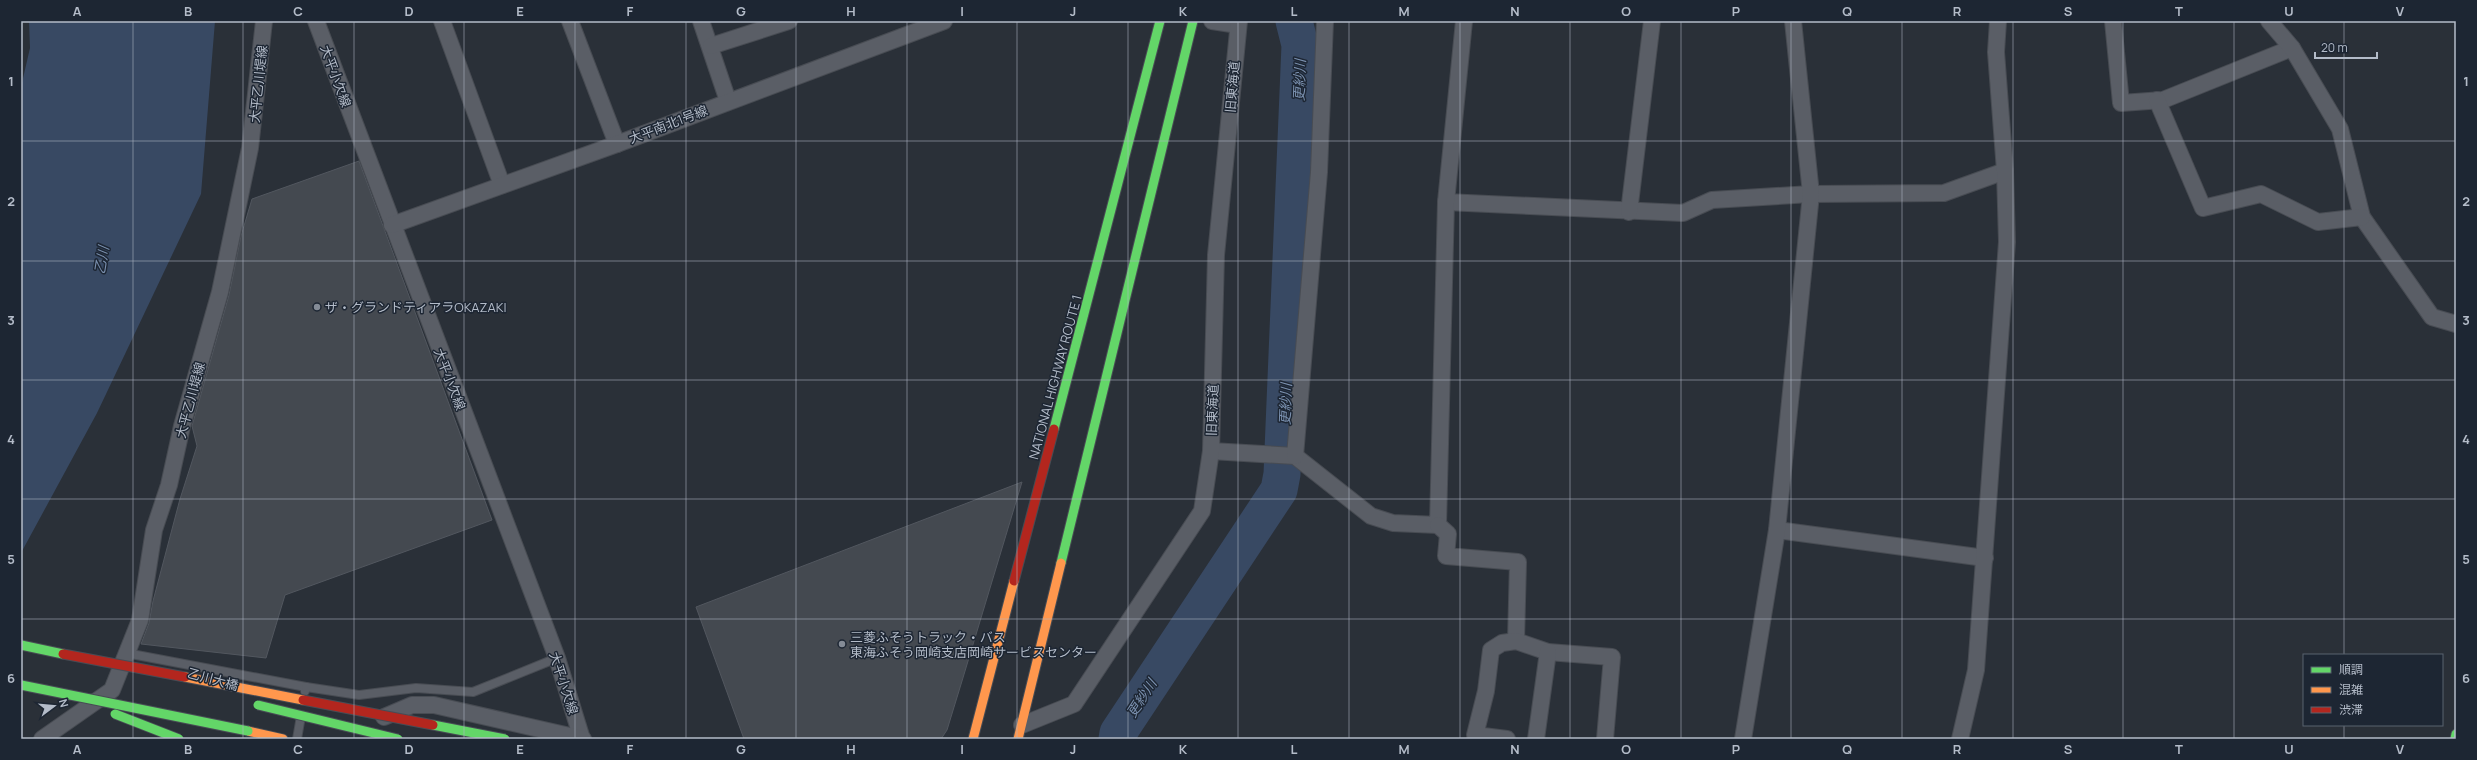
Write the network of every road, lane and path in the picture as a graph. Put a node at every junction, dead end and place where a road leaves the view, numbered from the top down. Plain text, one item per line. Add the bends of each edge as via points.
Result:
1 (264, 21) edge
2 (442, 21) edge
3 (570, 21) edge
4 (701, 21) edge
5 (789, 21) edge
6 (944, 21) edge
7 (1160, 21) edge
8 (1193, 21) edge
9 (1212, 21) edge
10 (1325, 21) edge
11 (1464, 21) edge
12 (1652, 21) edge
13 (1793, 21) edge
14 (1998, 21) edge
15 (2113, 21) edge
16 (2269, 21) edge
17 (318, 22) edge
18 (1239, 23) edge
19 (711, 46) junction
20 (2292, 48) junction
21 (2157, 100) junction
22 (728, 101) junction
23 (617, 144) junction
24 (2005, 171) junction
25 (502, 185) junction
26 (1811, 194) junction
27 (1446, 202) junction
28 (1629, 212) junction
29 (2362, 217) junction
30 (392, 225) junction
31 (2456, 324) edge
32 (1211, 451) junction
33 (1295, 456) junction
34 (1438, 525) junction
35 (1777, 530) junction
36 (1985, 558) junction
37 (1516, 641) junction
38 (21, 645) edge
39 (1548, 652) junction
40 (126, 653) junction
41 (63, 654) junction
42 (557, 658) junction
43 (988, 684) junction
44 (21, 685) edge
45 (306, 686) junction
46 (56, 692) junction
47 (210, 692) dead end
48 (249, 702) dead end
49 (968, 722) dead end
50 (1020, 732) edge
51 (2456, 734) edge
52 (42, 739) edge
53 (179, 739) edge
54 (283, 739) edge
55 (297, 739) edge
56 (371, 739) edge
57 (398, 739) edge
58 (505, 739) edge
59 (583, 739) edge
60 (973, 739) edge
61 (1506, 739) edge
62 (1536, 739) edge
63 (1605, 739) edge
64 (1743, 739) edge
65 (1960, 739) edge
66 (2455, 739) edge

1 - 40 street, 大平乙川堤線 via 250,148 220,292 182,426 169,485 154,530 140,620
2 - 25 street
3 - 23 street
4 - 19 street
5 - 19 street
6 - 22 street, 大平南北1号線
7 - 43 main road, NATIONAL HIGHWAY ROUTE 1
8 - 50 main road
9 - 18 street
10 - 33 street via 1319,172
11 - 27 street
12 - 28 street
13 - 26 street
14 - 24 street via 1996,52
15 - 21 street via 2121,103
16 - 20 street
17 - 30 street, 大平小欠線
18 - 32 street, 旧東海道 via 1216,255
19 - 22 street
20 - 21 street
20 - 29 street via 2340,129
21 - 29 street via 2202,208 2261,194 2318,222
22 - 23 street, 大平南北1号線
23 - 25 street, 大平南北1号線
24 - 26 street via 1944,192
24 - 36 street via 2007,242
25 - 30 street, 大平南北1号線
26 - 28 street via 1712,200 1683,213
26 - 35 street
27 - 28 street
27 - 34 street
29 - 31 street via 2432,317
30 - 42 street, 大平小欠線
32 - 33 street
32 - 50 street, 旧東海道 via 1202,511 1074,704
33 - 34 street via 1372,516 1393,523
34 - 37 street via 1448,534 1446,556 1518,562
35 - 36 street
35 - 64 street
36 - 65 street via 1976,670
37 - 39 street
37 - 61 street via 1502,643 1491,650 1486,691 1475,735
38 - 41 main road, 乙川大橋
39 - 62 street
39 - 63 street via 1612,657
40 - 45 lane
40 - 52 street, 大平乙川堤線 via 112,690
41 - 47 main road, 乙川大橋, bridge
41 - 58 main road, bridge
42 - 45 lane via 473,692 416,688 359,695
42 - 59 street, 大平小欠線
43 - 49 main road
43 - 60 main road, NATIONAL HIGHWAY ROUTE 1
44 - 46 main road, bridge
45 - 55 lane
46 - 53 main road, bridge
46 - 54 main road, bridge
48 - 57 main road, 乙川大橋, bridge
51 - 66 main road
56 - 59 street via 384,717 404,707 421,704

